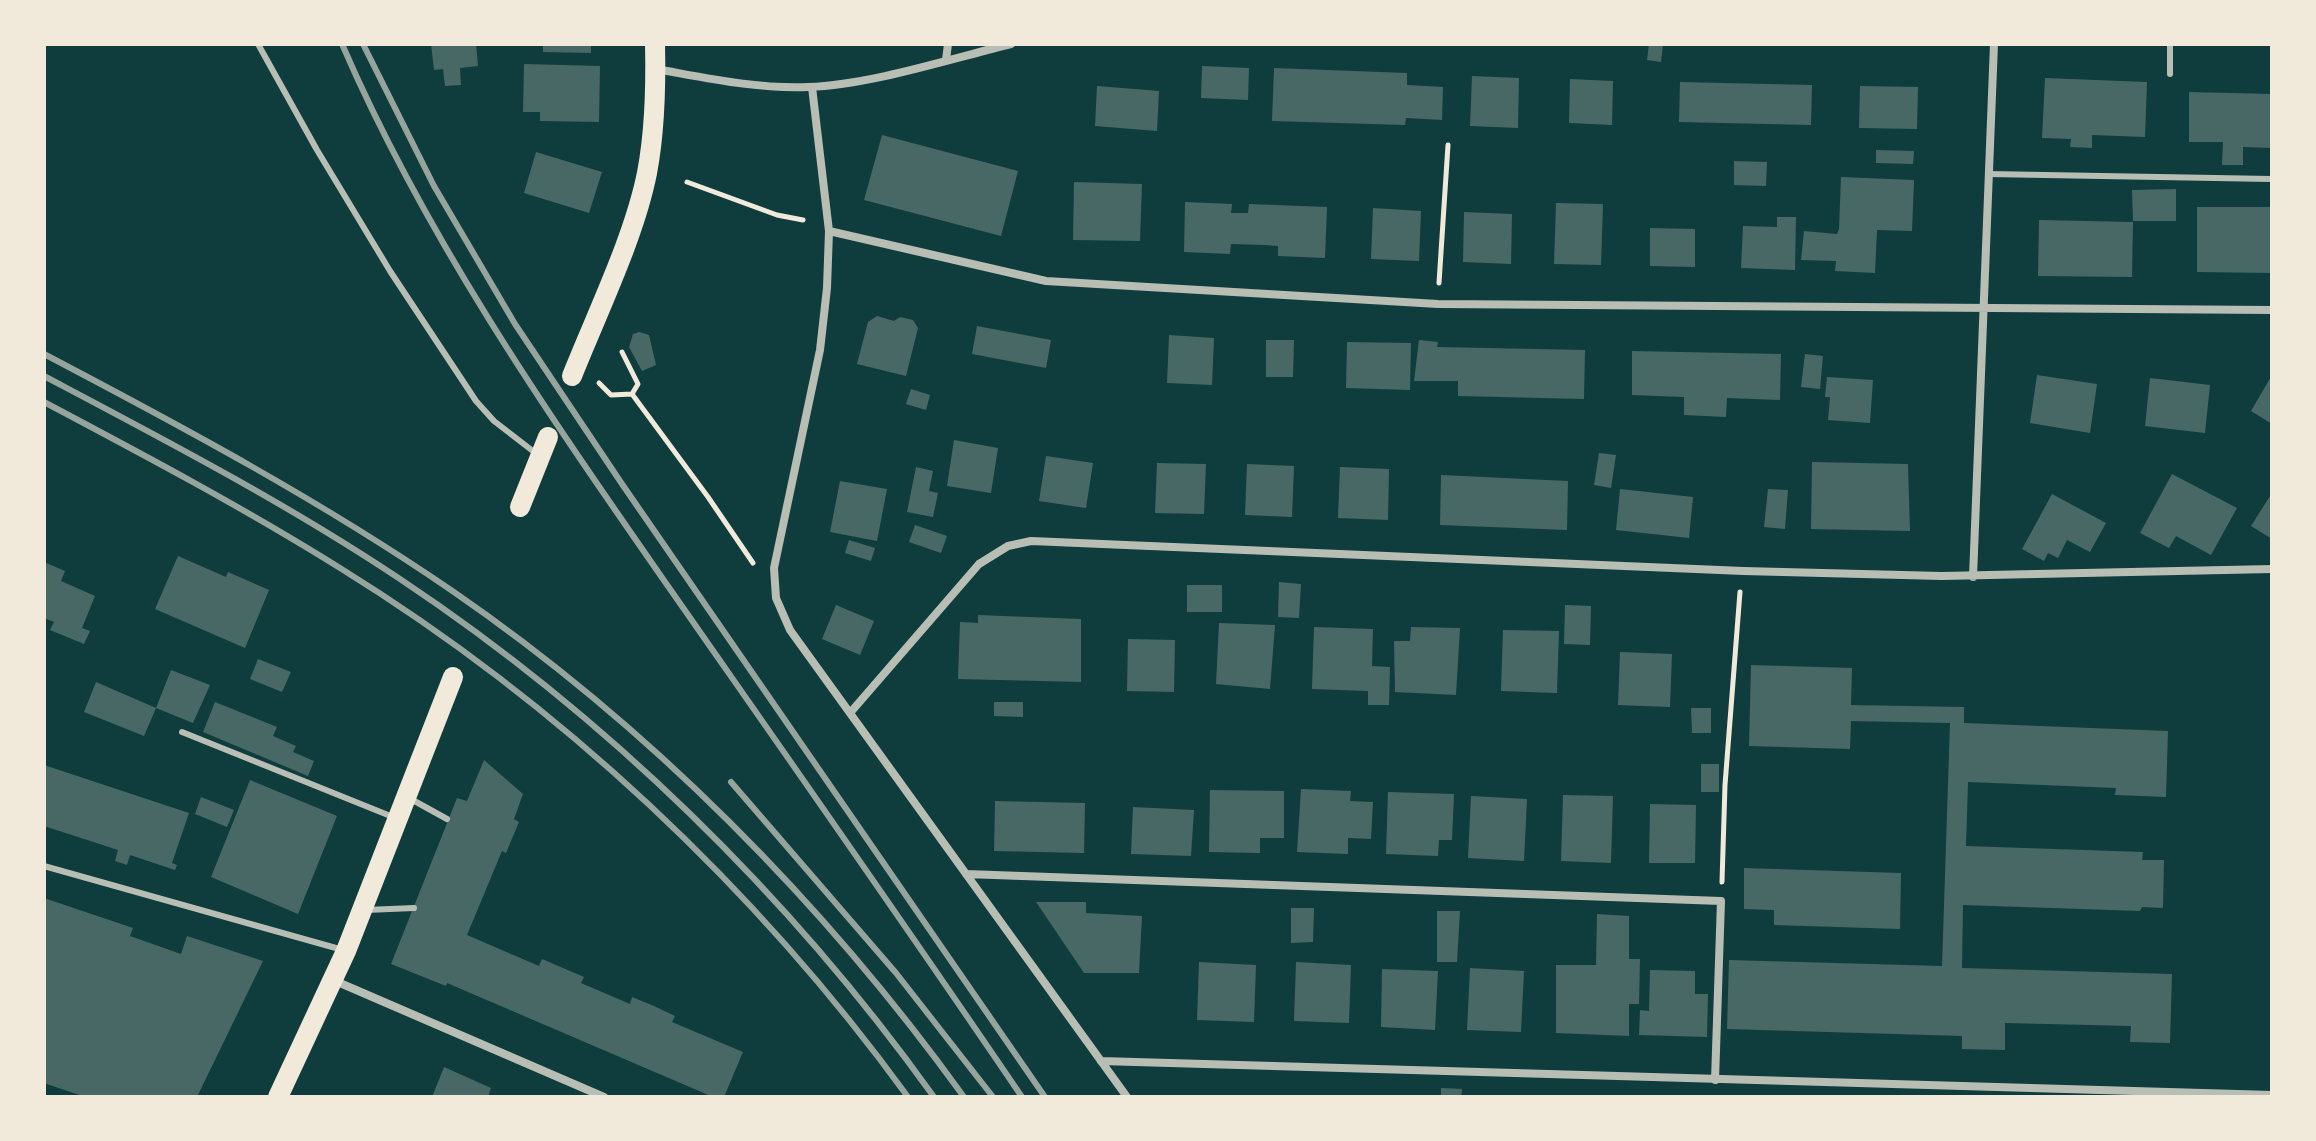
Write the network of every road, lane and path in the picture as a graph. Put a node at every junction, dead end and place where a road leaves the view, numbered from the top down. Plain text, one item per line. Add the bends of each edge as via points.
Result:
1 (258, 44) edge
2 (655, 44) edge
3 (948, 44) edge
4 (1011, 44) edge
5 (1994, 44) edge
6 (2170, 44) edge
7 (946, 60) junction
8 (655, 69) junction
9 (2170, 74) dead end
10 (812, 87) junction
11 (1448, 145) dead end
12 (1988, 174) junction
13 (2272, 179) edge
14 (687, 182) dead end
15 (803, 220) dead end
16 (829, 231) junction
17 (1438, 304) junction
18 (1983, 309) junction
19 (2272, 310) edge
20 (622, 352) dead end
21 (572, 376) dead end
22 (599, 383) dead end
23 (632, 394) junction
24 (548, 437) dead end
25 (540, 457) junction
26 (520, 507) dead end
27 (2272, 569) edge
28 (1743, 571) junction
29 (1973, 577) junction
30 (774, 583) junction
31 (453, 677) dead end
32 (850, 713) junction
33 (182, 732) dead end
34 (405, 796) junction
35 (396, 819) junction
36 (447, 819) dead end
37 (44, 866) edge
38 (966, 874) junction
39 (1721, 901) junction
40 (414, 908) dead end
41 (362, 911) junction
42 (346, 951) junction
43 (333, 980) junction
44 (1101, 1061) junction
45 (1715, 1080) junction
46 (1965, 1086) junction
47 (2272, 1095) edge
48 (278, 1097) edge
49 (604, 1097) edge
50 (1127, 1097) edge
51 (1965, 1097) edge

1 - 25 lane via 381,258 476,401
2 - 8 main road
3 - 7 street
4 - 7 street
5 - 12 street
6 - 9 lane
7 - 10 street
8 - 10 street via 756,87
8 - 21 main road via 646,176
10 - 16 street
11 - 17 path
12 - 13 lane
12 - 18 street
14 - 15 path
16 - 17 street via 1046,281
16 - 30 street via 820,350
17 - 18 street
18 - 19 street
18 - 29 street
20 - 23 path via 638,384
22 - 23 path via 611,395
23 - 30 path via 748,560
24 - 25 main road
25 - 26 main road
27 - 29 street
28 - 29 street
28 - 32 street via 1019,543 989,556 970,573
28 - 39 path
30 - 32 street via 783,619
31 - 34 main road
32 - 38 street
33 - 35 lane
34 - 35 main road
34 - 36 lane
35 - 41 main road
37 - 42 lane
38 - 39 street
38 - 44 street
39 - 45 street
40 - 41 lane
41 - 42 main road
42 - 43 main road
43 - 48 main road
43 - 49 street
44 - 45 street
44 - 50 street
45 - 46 street
46 - 47 street
46 - 51 street

